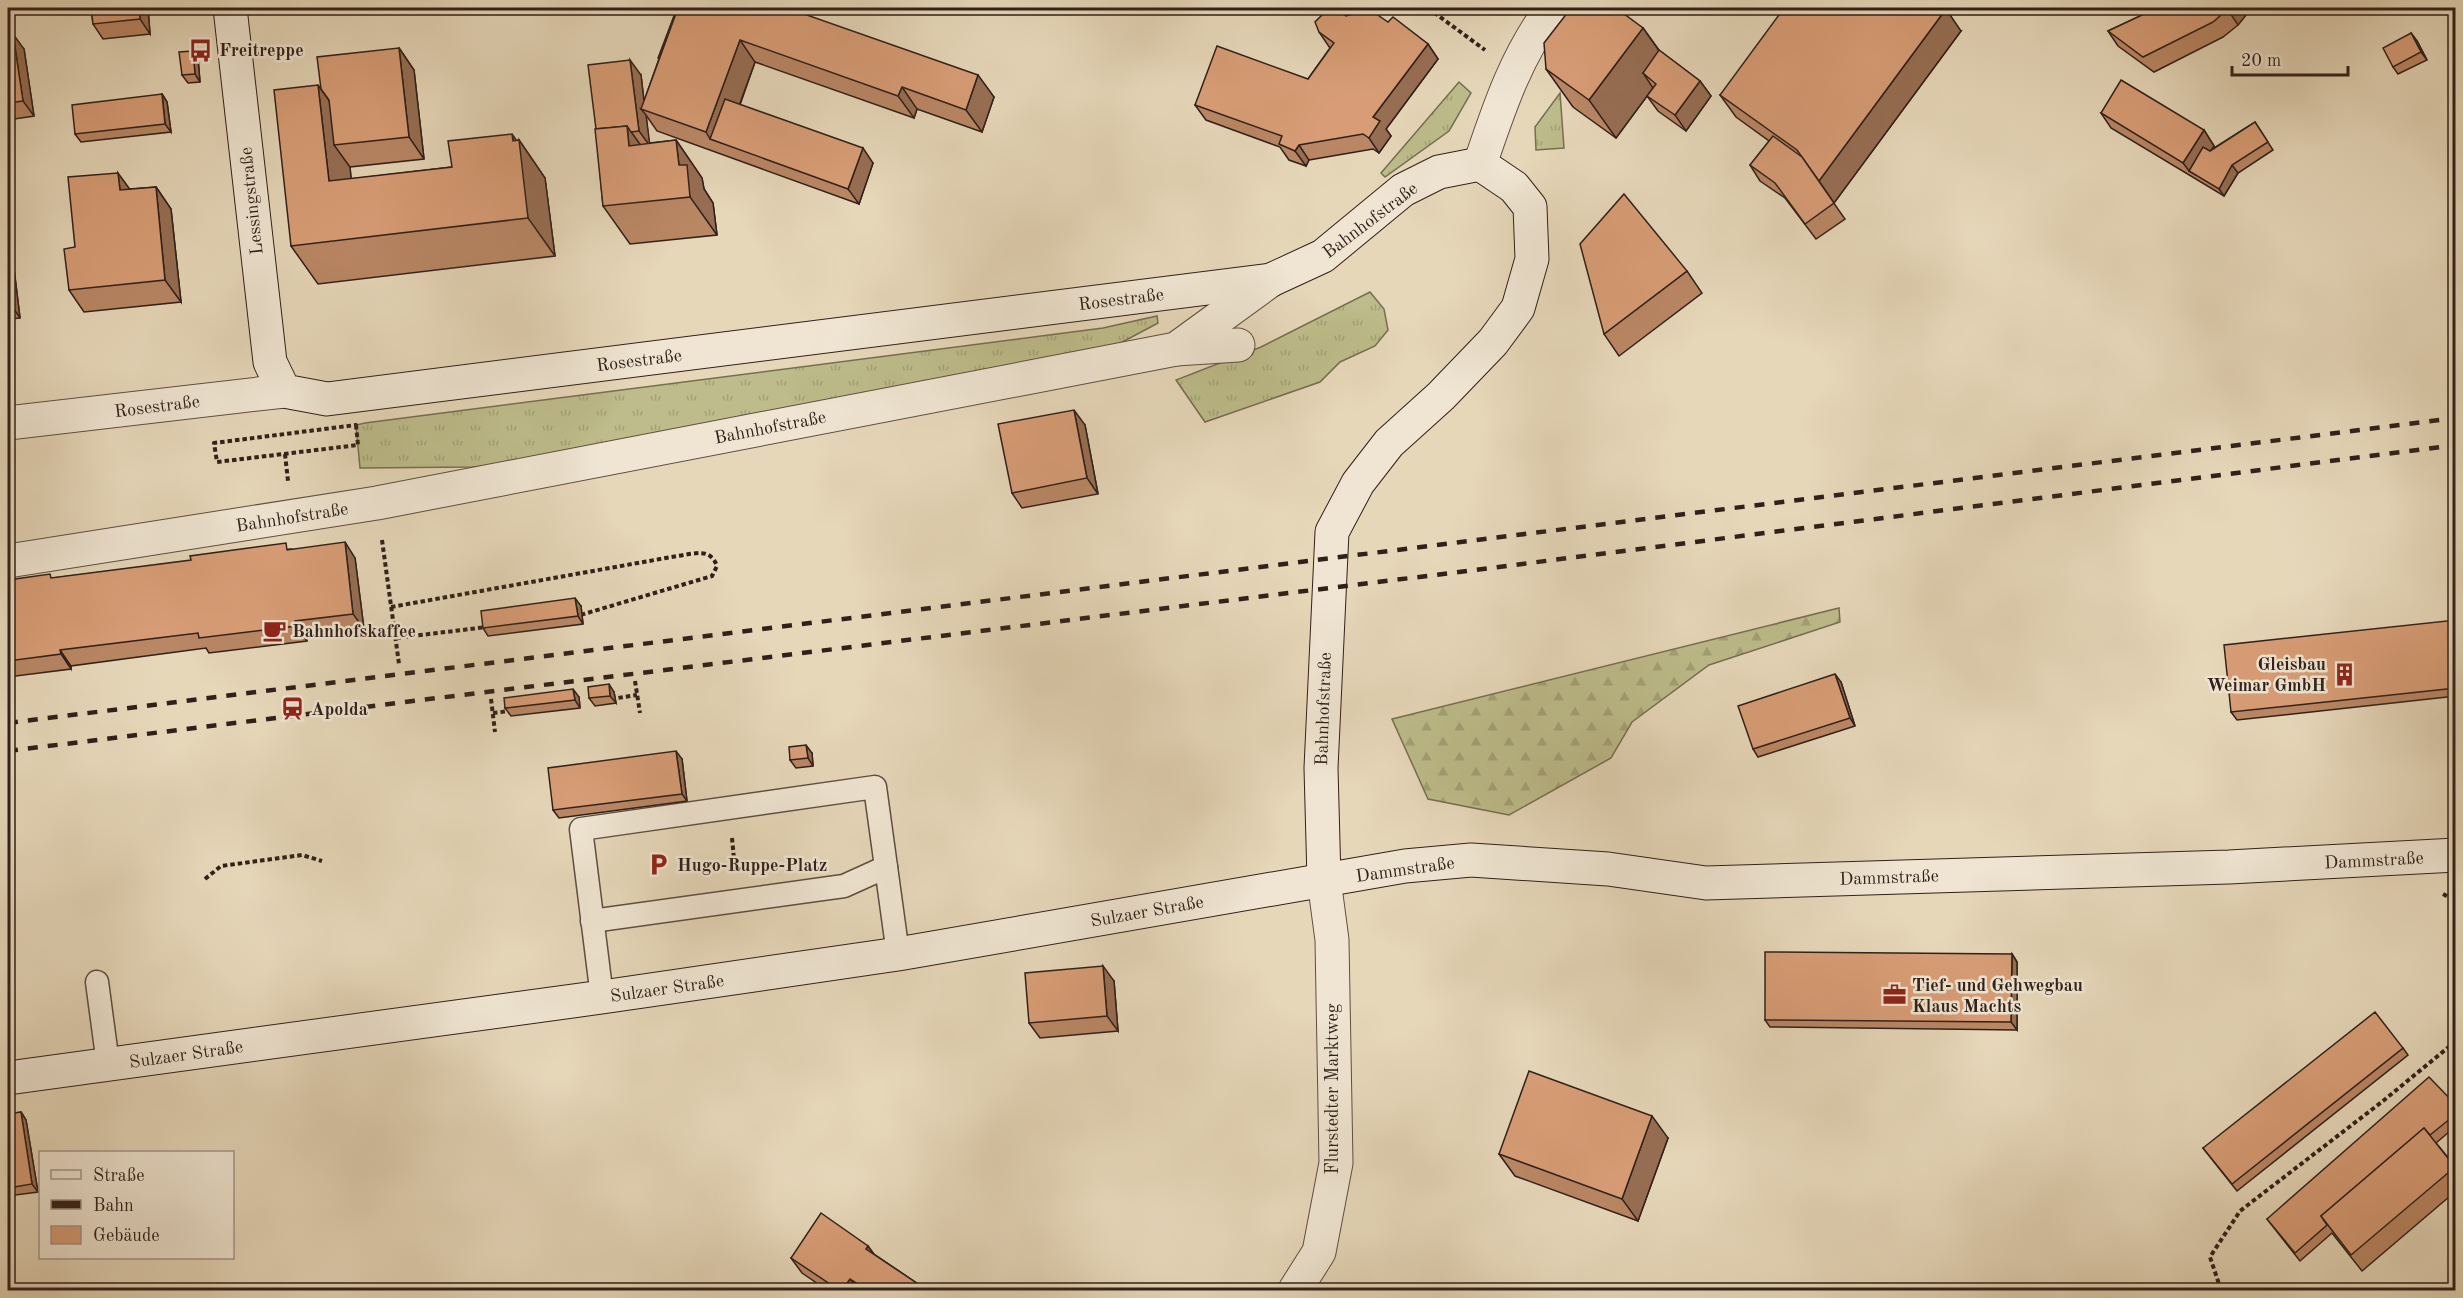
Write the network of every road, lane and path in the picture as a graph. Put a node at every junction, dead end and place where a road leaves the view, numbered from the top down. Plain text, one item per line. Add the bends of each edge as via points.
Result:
1 (230, 8) edge
2 (1428, 8) edge
3 (1552, 8) edge
4 (1513, 70) junction
5 (1480, 164) junction
6 (1271, 280) junction
7 (1238, 345) dead end
8 (1176, 349) junction
9 (284, 391) junction
10 (8, 423) edge
11 (356, 426) dead end
12 (317, 430) dead end
13 (285, 454) junction
14 (289, 486) dead end
15 (377, 503) junction
16 (8, 561) edge
17 (392, 607) junction
18 (575, 617) edge
19 (498, 626) edge
20 (396, 639) junction
21 (399, 664) dead end
22 (635, 681) dead end
23 (637, 695) junction
24 (491, 699) dead end
25 (605, 699) edge
26 (521, 710) edge
27 (493, 713) junction
28 (640, 713) dead end
29 (495, 732) dead end
30 (2456, 855) edge
31 (322, 861) dead end
32 (886, 867) junction
33 (205, 879) dead end
34 (1324, 880) junction
35 (592, 921) junction
36 (898, 954) junction
37 (97, 982) dead end
38 (602, 998) junction
39 (2456, 1041) edge
40 (108, 1065) junction
41 (8, 1078) edge
42 (1295, 1290) edge
43 (2221, 1290) edge

1 - 9 main road, Lessingstraße via 270,362
2 - 4 path
3 - 4 main road
4 - 5 main road
5 - 6 main road, Bahnhofstraße via 1438,172 1403,190 1323,256
5 - 34 main road, Bahnhofstraße via 1514,187 1530,207 1532,259 1518,308 1493,342 1389,443 1358,483 1332,532 1321,768
6 - 8 main road, Bahnhofstraße
6 - 9 main road, Rosestraße via 327,399
7 - 8 main road
8 - 15 main road, Bahnhofstraße
9 - 10 main road, Rosestraße
11 - 13 path via 358,445
12 - 13 path via 214,443 217,462
13 - 14 path
15 - 16 main road, Bahnhofstraße
15 - 17 path
17 - 18 path via 677,555 714,557 717,566 712,576
17 - 20 path
19 - 20 path
20 - 21 path
22 - 23 path
23 - 25 path
23 - 28 path
24 - 27 path
26 - 27 path
27 - 29 path
30 - 34 main road, Dammstraße via 2229,867 1706,883 1608,869 1471,860
31 - 33 path via 302,855 221,866
32 - 35 lane via 844,886
32 - 35 lane via 875,787 580,829
32 - 36 lane
34 - 36 main road, Sulzaer Straße
34 - 42 main road, Flurstedter Marktweg via 1332,940 1336,1163 1319,1252
35 - 38 lane
36 - 38 main road, Sulzaer Straße
37 - 40 lane
38 - 40 main road, Sulzaer Straße
39 - 43 path via 2240,1211 2210,1257
40 - 41 main road, Sulzaer Straße

